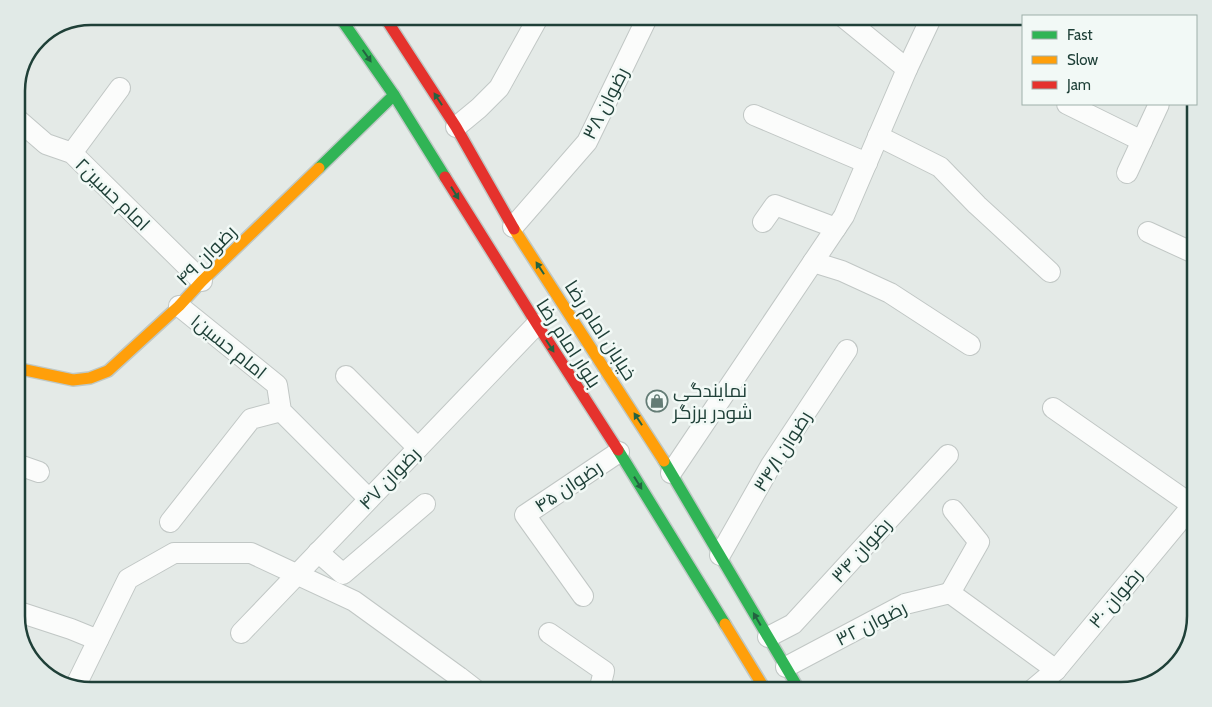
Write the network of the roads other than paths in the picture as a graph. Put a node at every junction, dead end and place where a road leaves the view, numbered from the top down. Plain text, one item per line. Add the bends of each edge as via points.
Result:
1 (346, 25) edge
2 (390, 25) edge
3 (534, 25) edge
4 (644, 25) edge
5 (853, 25) edge
6 (928, 25) edge
7 (907, 70) junction
8 (120, 88) dead end
9 (394, 95) junction
10 (1069, 105) edge
11 (1160, 105) edge
12 (754, 115) dead end
13 (25, 126) edge
14 (456, 127) junction
15 (878, 136) junction
16 (1142, 141) junction
17 (72, 153) junction
18 (867, 163) junction
19 (1127, 173) dead end
20 (763, 222) dead end
21 (513, 227) junction
22 (836, 228) junction
23 (1148, 232) dead end
24 (1187, 250) edge
25 (813, 262) junction
26 (1050, 272) dead end
27 (202, 281) junction
28 (179, 306) junction
29 (537, 324) junction
30 (970, 344) dead end
31 (847, 350) dead end
32 (25, 372) edge
33 (346, 376) dead end
34 (1053, 408) dead end
35 (280, 411) junction
36 (418, 448) junction
37 (619, 452) junction
38 (948, 455) dead end
39 (25, 467) edge
40 (39, 472) dead end
41 (671, 473) junction
42 (369, 498) junction
43 (1187, 498) edge
44 (425, 504) dead end
45 (953, 510) dead end
46 (1187, 511) edge
47 (170, 522) dead end
48 (318, 552) junction
49 (720, 555) junction
50 (297, 574) junction
51 (950, 593) junction
52 (583, 596) dead end
53 (25, 614) edge
54 (241, 633) dead end
55 (549, 633) dead end
56 (768, 637) junction
57 (98, 640) junction
58 (786, 667) junction
59 (1056, 670) junction
60 (78, 681) edge
61 (465, 682) edge
62 (601, 682) edge
63 (760, 682) edge
64 (795, 682) edge
65 (1042, 682) edge

1 -> 9 main road, بلوار امام رضا
14 -> 2 main road, خیابان امام رضا
3 - 14 street via 499,88
4 - 21 street, رضوان ۳۸ via 587,142
5 - 7 street
6 - 7 street
7 - 15 street
8 - 17 street
9 - 27 main road, رضوان ۴۹
9 -> 29 main road, بلوار امام رضا
10 - 16 street
11 - 16 street
12 - 18 street
13 - 17 street, امام حسین۲ via 46,144
14 - 21 main road, خیابان امام رضا
15 - 18 street
15 - 26 street via 940,167
16 - 19 street
17 - 27 street, امام حسین۲
18 - 22 street
20 - 22 street via 775,205
41 -> 21 main road, خیابان امام رضا
22 - 25 street
23 - 24 street
25 - 30 street via 890,293
25 - 41 street
27 - 28 main road, رضوان ۴۹
28 - 32 main road, رضوان ۴۹ via 108,371 99,375 73,380
28 - 35 street, امام حسین۱ via 277,385
29 - 36 street, رضوان ۴۷
29 -> 37 main road, بلوار امام رضا
31 - 49 street, رضوان ۳۴/۱ via 771,465
33 - 36 street
34 - 43 street
35 - 42 street
35 - 47 street via 251,419
36 - 42 street, رضوان ۴۷
37 - 52 street, رضوان ۴۵ via 525,515
37 -> 63 main road, بلوار امام رضا
38 - 56 street, رضوان ۳۴ via 793,624
39 - 40 street
41 - 49 main road, خیابان امام رضا
42 - 48 street, رضوان ۴۷
44 - 48 street via 343,574
45 - 51 street via 979,542
46 - 59 street, رضوان ۳۰
48 - 50 street, رضوان ۴۷
56 -> 49 main road, خیابان امام رضا
50 - 54 street, رضوان ۴۷
50 - 57 street via 251,553 174,553 128,579
50 - 61 street via 354,601
51 - 58 street, رضوان ۳۲ via 905,604
51 - 59 street
53 - 57 street
55 - 62 street via 604,671
56 - 58 main road, خیابان امام رضا
57 - 60 street
58 - 64 main road, خیابان امام رضا
59 - 65 street, رضوان ۳۰

